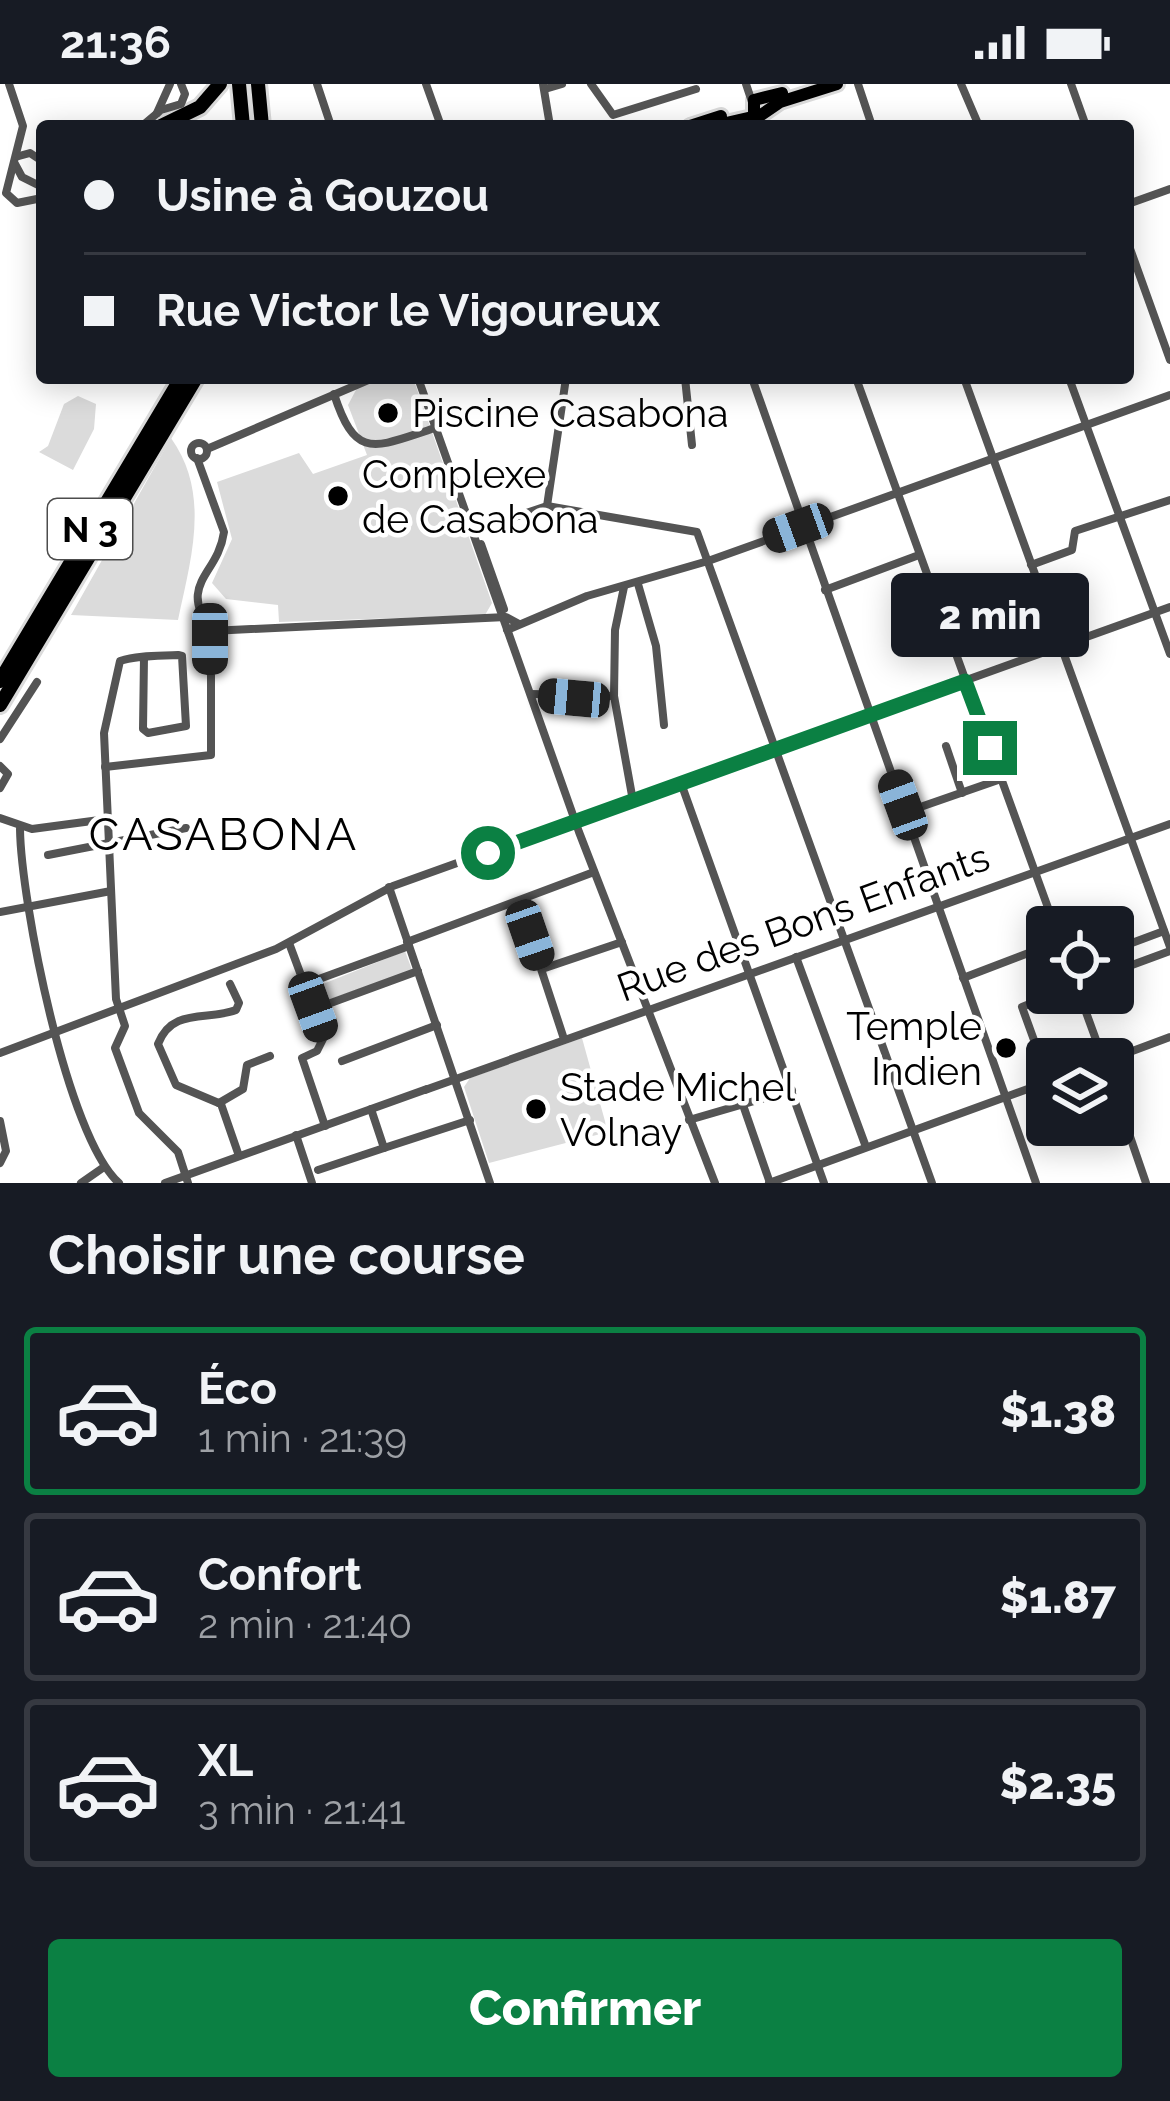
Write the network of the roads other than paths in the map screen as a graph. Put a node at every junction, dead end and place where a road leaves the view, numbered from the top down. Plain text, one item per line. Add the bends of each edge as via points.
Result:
1 (9, 84) edge
2 (220, 84) edge
3 (239, 84) edge
4 (255, 84) edge
5 (317, 84) edge
6 (426, 84) edge
7 (562, 84) edge
8 (591, 84) edge
9 (746, 84) edge
10 (810, 84) edge
11 (836, 84) edge
12 (858, 84) edge
13 (961, 84) edge
14 (1071, 84) edge
15 (177, 85) edge
16 (544, 87) edge
17 (696, 88) dead end
18 (166, 103) junction
19 (759, 110) edge
20 (158, 120) edge
21 (242, 120) edge
22 (258, 120) edge
23 (329, 120) edge
24 (439, 120) edge
25 (549, 120) edge
26 (716, 120) edge
27 (730, 120) edge
28 (870, 120) edge
29 (976, 120) edge
30 (1084, 120) edge
31 (36, 156) edge
32 (16, 159) junction
33 (21, 179) junction
34 (36, 185) edge
35 (1170, 189) edge
36 (36, 199) edge
37 (27, 200) junction
38 (1134, 202) edge
39 (1134, 260) edge
40 (1170, 360) edge
41 (177, 384) edge
42 (196, 384) edge
43 (349, 384) edge
44 (358, 384) edge
45 (423, 384) edge
46 (565, 384) edge
47 (686, 384) edge
48 (754, 384) edge
49 (858, 384) edge
50 (966, 384) edge
51 (1071, 384) edge
52 (337, 392) junction
53 (1170, 395) edge
54 (1086, 425) junction
55 (438, 427) junction
56 (692, 445) dead end
57 (993, 458) junction
58 (897, 492) junction
59 (1170, 500) edge
60 (547, 506) junction
61 (1121, 520) junction
62 (473, 526) junction
63 (803, 527) junction
64 (920, 555) junction
65 (708, 561) junction
66 (1031, 565) junction
67 (638, 584) junction
68 (624, 587) junction
69 (825, 590) junction
70 (1170, 608) edge
71 (1155, 613) junction
72 (504, 617) junction
73 (521, 624) junction
74 (212, 631) junction
75 (509, 632) junction
76 (1061, 647) junction
77 (1170, 654) edge
78 (144, 657) junction
79 (0, 681) edge
80 (965, 681) junction
81 (37, 682) dead end
82 (531, 694) junction
83 (614, 696) junction
84 (0, 705) edge
85 (871, 716) junction
86 (664, 725) dead end
87 (0, 740) edge
88 (946, 746) dead end
89 (776, 749) junction
90 (0, 766) edge
91 (105, 767) junction
92 (1001, 779) junction
93 (681, 784) junction
94 (0, 788) edge
95 (962, 793) junction
96 (569, 801) junction
97 (633, 801) junction
98 (905, 812) junction
99 (588, 817) junction
100 (0, 818) edge
101 (107, 819) junction
102 (575, 821) junction
103 (1170, 824) edge
104 (186, 828) dead end
105 (20, 829) junction
106 (1131, 838) junction
107 (109, 847) junction
108 (48, 855) dead end
109 (594, 872) junction
110 (1035, 872) junction
111 (389, 887) junction
112 (111, 891) junction
113 (519, 902) junction
114 (32, 904) junction
115 (1047, 906) edge
116 (938, 907) junction
117 (0, 913) edge
118 (1164, 931) junction
119 (844, 940) junction
120 (622, 941) junction
121 (1134, 942) edge
122 (289, 943) junction
123 (408, 944) junction
124 (1170, 949) edge
125 (1026, 954) edge
126 (796, 957) junction
127 (1134, 964) edge
128 (542, 969) junction
129 (418, 970) junction
130 (749, 974) junction
131 (964, 978) junction
132 (230, 984) dead end
133 (1026, 1005) edge
134 (118, 1008) junction
135 (647, 1010) junction
136 (437, 1024) junction
137 (51, 1034) junction
138 (1170, 1037) edge
139 (1033, 1038) edge
140 (564, 1039) junction
141 (1134, 1050) edge
142 (0, 1053) edge
143 (270, 1056) dead end
144 (343, 1061) dead end
145 (457, 1078) junction
146 (1026, 1088) edge
147 (791, 1090) junction
148 (1006, 1097) junction
149 (219, 1102) junction
150 (743, 1105) junction
151 (370, 1109) junction
152 (470, 1120) junction
153 (689, 1120) junction
154 (0, 1121) edge
155 (327, 1125) junction
156 (913, 1132) junction
157 (297, 1136) junction
158 (1133, 1146) edge
159 (384, 1148) junction
160 (866, 1148) junction
161 (239, 1156) junction
162 (0, 1163) edge
163 (818, 1165) junction
164 (104, 1167) junction
165 (318, 1170) dead end
166 (188, 1179) edge
167 (84, 1183) edge
168 (123, 1183) edge
169 (164, 1183) edge
170 (312, 1183) edge
171 (490, 1183) edge
172 (715, 1183) edge
173 (769, 1183) edge
174 (824, 1183) edge
175 (932, 1183) edge
176 (1036, 1183) edge
177 (1146, 1183) edge

1 - 32 street via 22,126
2 - 20 highway via 200,107
3 - 21 highway
4 - 22 highway
5 - 23 street
6 - 24 street
7 - 16 street
8 - 17 street via 613,115
9 - 19 street
10 - 19 main road
11 - 19 main road
12 - 28 street
13 - 29 street
14 - 30 street
15 - 18 street
15 - 18 street via 184,101
16 - 25 street
18 - 20 street
19 - 26 main road
19 - 27 main road
31 - 32 street
32 - 33 street
33 - 34 street
33 - 37 street via 32,192
33 - 37 street via 6,188 8,198
35 - 38 street
36 - 37 street
39 - 40 street
41 - 79 highway, N 3
42 - 84 highway, N 3
43 - 52 street
44 - 52 street
45 - 55 street
46 - 60 street
47 - 56 street
48 - 63 street
49 - 58 street
50 - 57 street
51 - 54 street
52 - 55 street via 350,437 382,444
52 - 74 street via 203,452 224,532 197,590
53 - 54 street
54 - 57 street
54 - 61 street
55 - 62 street
57 - 58 street
57 - 66 street
58 - 63 street
58 - 64 street
59 - 61 street
60 - 62 street
60 - 65 street via 689,529
61 - 66 street via 1075,531 1072,550
61 - 71 street
62 - 72 street
63 - 65 street
63 - 69 street
64 - 69 street
64 - 80 street
65 - 67 street
65 - 89 street
66 - 76 street
67 - 68 street
67 - 86 street via 656,646
68 - 73 street
68 - 83 street
69 - 85 street
70 - 71 street
71 - 76 street
71 - 77 street
72 - 73 street
72 - 74 street
72 - 75 street
73 - 75 street
74 - 91 street via 211,755
75 - 82 street
76 - 80 street
76 - 106 street
78 - 78 street via 184,658 186,726 148,733
78 - 91 street via 120,661
80 - 85 street
80 - 92 street
81 - 87 street
82 - 83 street
82 - 96 street
83 - 97 street
85 - 89 street
85 - 98 street
88 - 95 street
89 - 93 street
89 - 119 street
90 - 94 street via 8,774
91 - 101 street
92 - 95 street
92 - 110 street
93 - 97 street
93 - 130 street
95 - 98 street
96 - 99 street
96 - 102 street
97 - 99 street
98 - 116 street
99 - 102 street
100 - 105 street
101 - 105 street
101 - 107 street
102 - 109 street
102 - 111 street
103 - 106 street, Rue des Bons Enfants
104 - 107 street
105 - 114 street
106 - 110 street, Rue des Bons Enfants
106 - 118 street
107 - 108 street
107 - 112 street
109 - 113 street
109 - 120 street
110 - 115 street
110 - 116 street, Rue des Bons Enfants
111 - 122 street
111 - 123 street
112 - 114 street
112 - 134 street
113 - 123 street
113 - 128 street
114 - 117 street
114 - 137 street
116 - 119 street, Rue des Bons Enfants
116 - 131 street
118 - 121 street
118 - 124 street
119 - 126 street, Rue des Bons Enfants
119 - 156 street
120 - 128 street
120 - 135 street
122 - 134 street
122 - 155 street via 324,1037 302,1058
123 - 129 street
123 - 129 street via 315,987 328,1004
124 - 127 street
125 - 131 street
126 - 130 street, Rue des Bons Enfants
126 - 160 street
128 - 140 street
129 - 136 street
130 - 135 street, Rue des Bons Enfants
130 - 147 street
131 - 148 street
132 - 149 street via 236,1010 175,1022 158,1044 176,1085
133 - 139 street
134 - 137 street
134 - 166 street via 125,1026 115,1048 132,1094 143,1118 178,1152
135 - 140 street, Rue des Bons Enfants
135 - 153 street
136 - 144 street
136 - 145 street
137 - 142 street
137 - 164 street
138 - 141 street
140 - 145 street, Rue des Bons Enfants
143 - 149 street via 247,1065 243,1089
145 - 151 street, Rue des Bons Enfants
145 - 152 street
146 - 148 street
147 - 150 street
147 - 163 street
148 - 156 street
148 - 176 street
149 - 161 street
150 - 153 street
150 - 173 street
151 - 155 street, Rue des Bons Enfants
151 - 159 street
152 - 159 street
152 - 171 street
153 - 172 street
154 - 162 street
155 - 157 street, Rue des Bons Enfants
156 - 160 street
156 - 175 street
157 - 161 street, Rue des Bons Enfants
157 - 170 street
158 - 177 street
159 - 165 street
160 - 163 street
161 - 166 street, Rue des Bons Enfants
163 - 173 street
163 - 174 street
164 - 167 street
164 - 168 street
166 - 169 street, Rue des Bons Enfants

